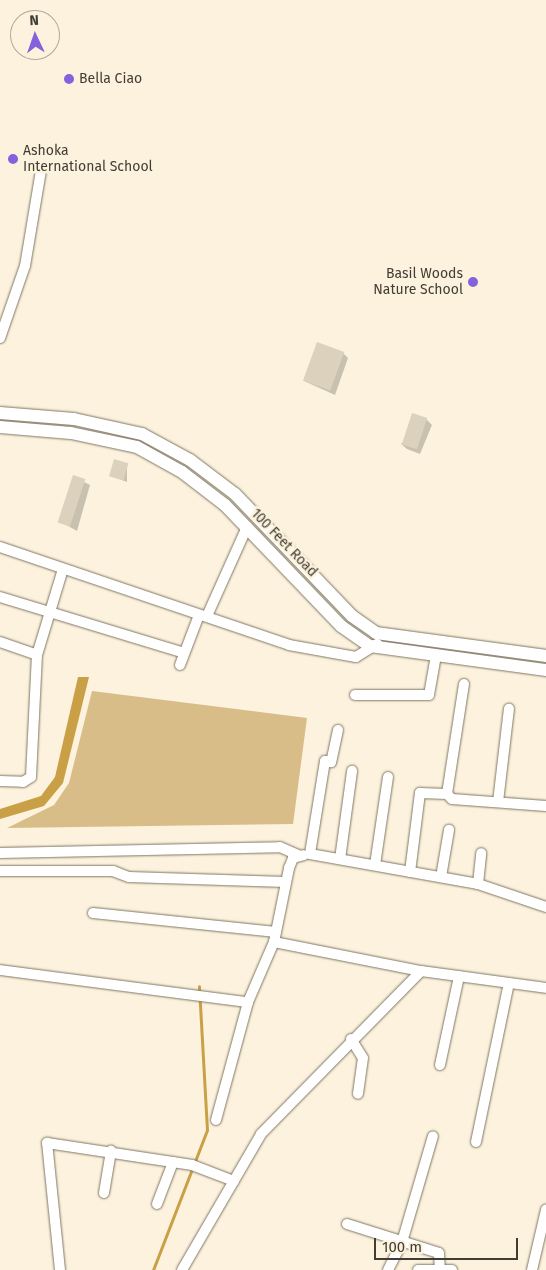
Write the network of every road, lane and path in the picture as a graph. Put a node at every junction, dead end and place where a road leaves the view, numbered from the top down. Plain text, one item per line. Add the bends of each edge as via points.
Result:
1 (41, 170) dead end
2 (0, 338) edge
3 (0, 413) edge
4 (0, 427) edge
5 (247, 526) junction
6 (0, 547) edge
7 (63, 569) junction
8 (0, 596) edge
9 (51, 613) junction
10 (203, 616) junction
11 (383, 635) junction
12 (0, 642) edge
13 (375, 648) junction
14 (184, 653) junction
15 (37, 655) junction
16 (436, 656) junction
17 (546, 656) edge
18 (180, 665) dead end
19 (546, 670) edge
20 (464, 684) dead end
21 (355, 695) dead end
22 (509, 709) dead end
23 (338, 730) dead end
24 (352, 771) dead end
25 (388, 777) dead end
26 (0, 781) edge
27 (447, 794) junction
28 (498, 802) junction
29 (546, 806) edge
30 (449, 830) dead end
31 (0, 853) edge
32 (481, 853) dead end
33 (310, 854) junction
34 (298, 855) junction
35 (340, 859) junction
36 (375, 865) junction
37 (0, 871) edge
38 (410, 872) junction
39 (441, 877) junction
40 (286, 882) junction
41 (478, 884) junction
42 (546, 907) edge
43 (93, 913) dead end
44 (275, 937) junction
45 (0, 970) edge
46 (421, 971) junction
47 (459, 976) junction
48 (509, 983) junction
49 (546, 988) edge
50 (248, 1002) junction
51 (351, 1039) junction
52 (440, 1065) dead end
53 (358, 1094) dead end
54 (216, 1120) dead end
55 (433, 1136) dead end
56 (476, 1142) dead end
57 (111, 1151) junction
58 (173, 1162) junction
59 (234, 1181) junction
60 (104, 1193) dead end
61 (157, 1204) dead end
62 (546, 1210) edge
63 (347, 1224) dead end
64 (402, 1242) junction
65 (441, 1268) edge
66 (60, 1270) edge
67 (182, 1270) edge
68 (388, 1270) edge
69 (418, 1270) edge
70 (452, 1270) edge
71 (532, 1270) edge

1 - 2 street via 25,266
3 - 11 main road, 100 Feet Road via 74,419 142,434 190,460 235,494 357,622
4 - 5 main road, 100 Feet Road via 72,433 137,447 182,472
5 - 10 street
5 - 13 main road, 100 Feet Road via 341,626
6 - 7 street
7 - 9 street
7 - 10 street
8 - 9 street
9 - 14 street
9 - 15 street
10 - 13 street via 289,645 356,657
10 - 14 street
11 - 13 street
11 - 17 main road, 100 Feet Road
12 - 15 street
13 - 16 main road, 100 Feet Road
14 - 18 street
15 - 26 street via 31,776 23,782
16 - 19 main road, 100 Feet Road
16 - 21 street via 429,695
20 - 27 street
22 - 28 street
23 - 33 street via 331,762 325,761
24 - 35 street
25 - 36 street
27 - 28 street via 452,799
27 - 38 street via 420,792
28 - 29 street
30 - 39 street
31 - 34 street via 280,847
32 - 41 street
33 - 34 street
33 - 35 street
34 - 40 street
35 - 36 street
36 - 38 street
37 - 40 street via 113,871 129,877
38 - 39 street
39 - 41 street
40 - 44 street
41 - 42 street
43 - 44 street
44 - 46 street
44 - 50 street
45 - 50 street
46 - 47 street
46 - 51 street
47 - 48 street
47 - 52 street
48 - 49 street
48 - 56 street
50 - 54 street
51 - 53 street via 363,1058
51 - 59 street via 261,1134
55 - 64 street
57 - 58 street
57 - 60 street
57 - 66 street via 65,1142 46,1146
58 - 59 street
58 - 61 street
59 - 67 street
62 - 71 street
63 - 64 street
64 - 65 street via 439,1253
64 - 68 street
65 - 69 street
65 - 70 street

